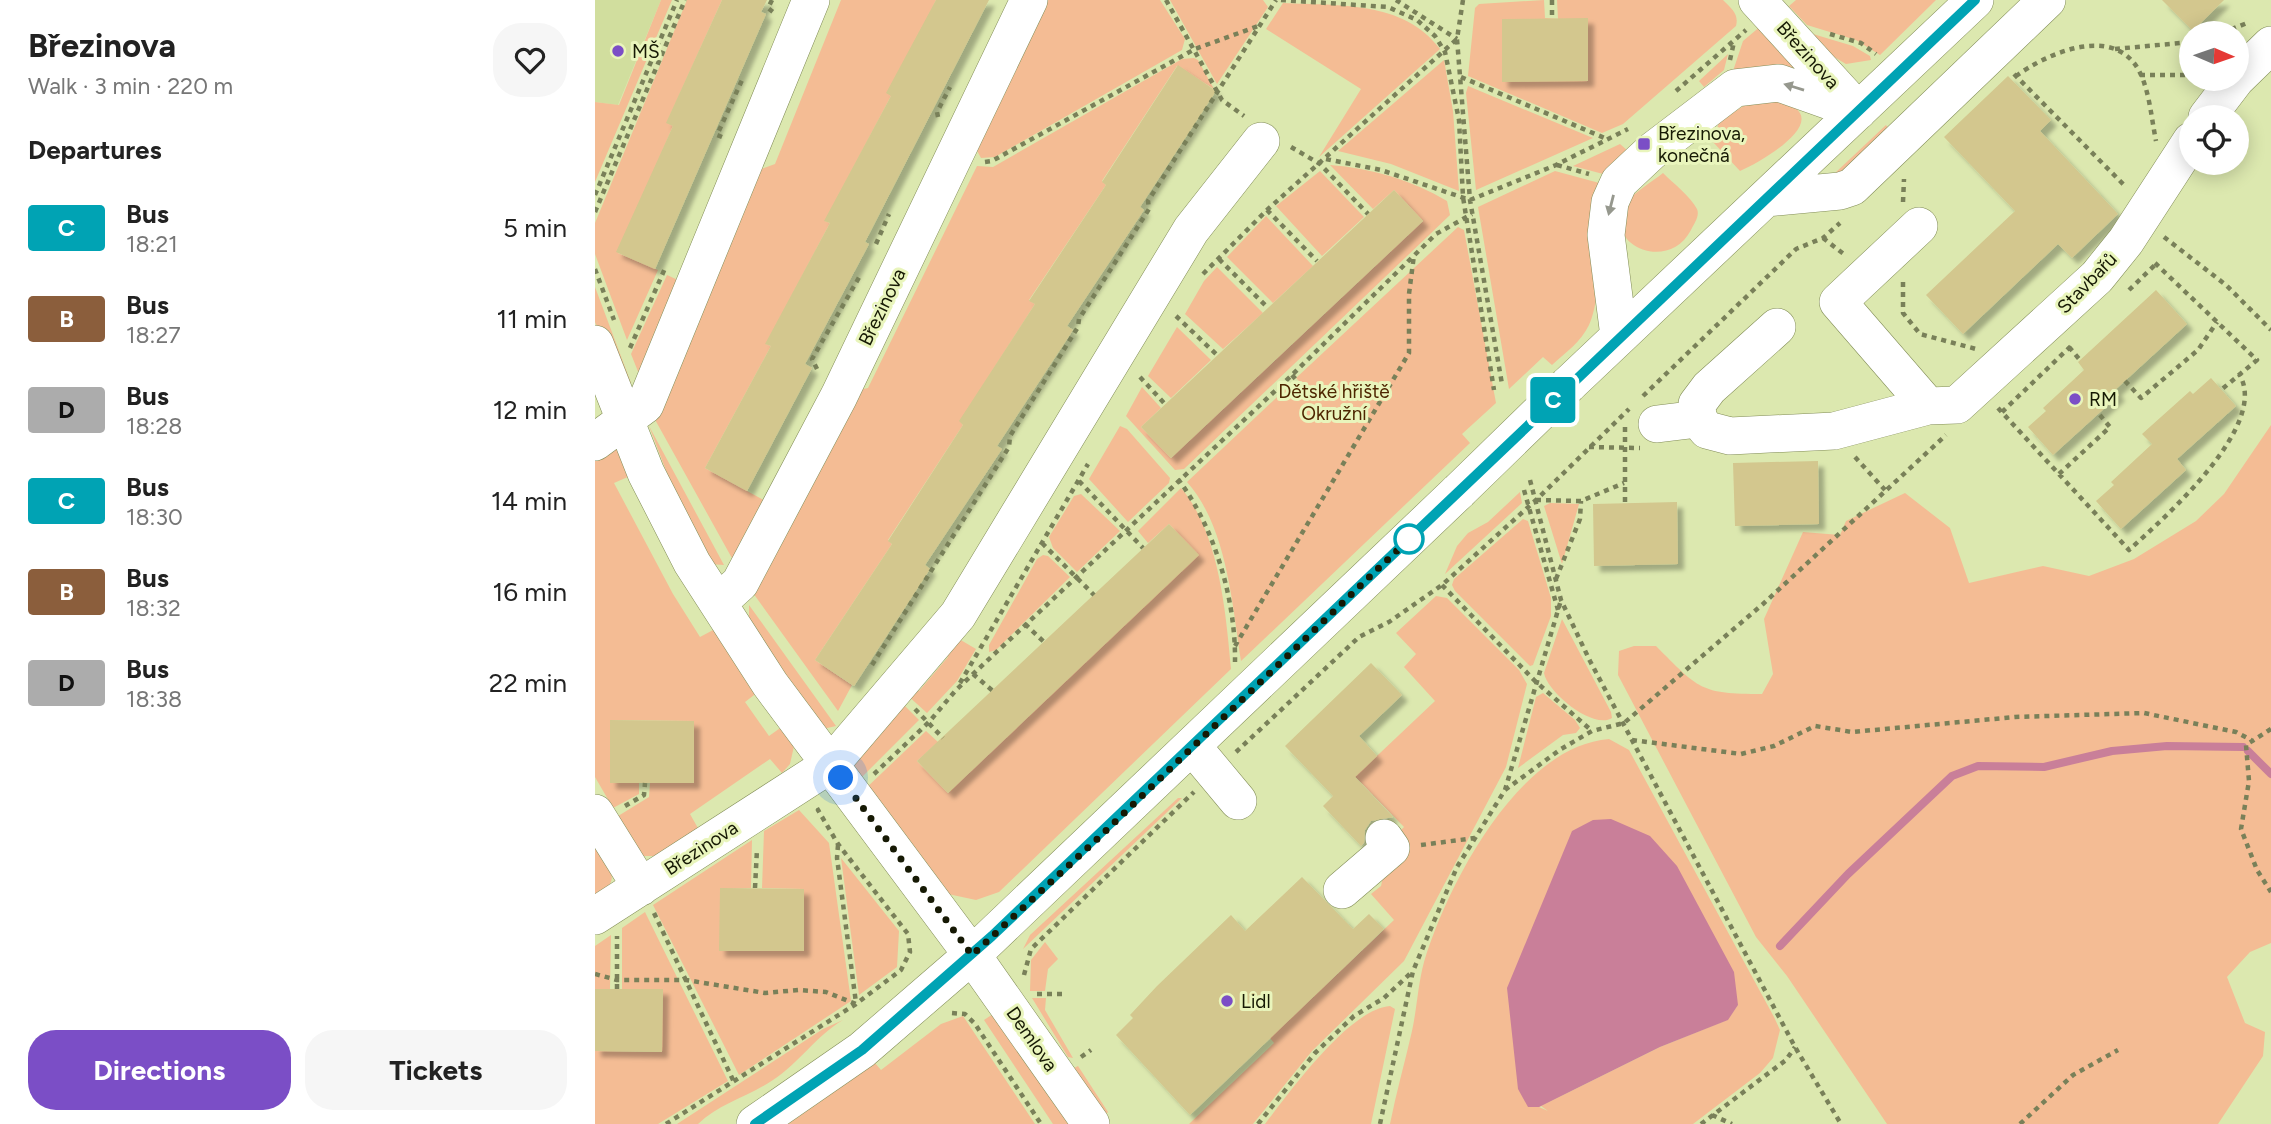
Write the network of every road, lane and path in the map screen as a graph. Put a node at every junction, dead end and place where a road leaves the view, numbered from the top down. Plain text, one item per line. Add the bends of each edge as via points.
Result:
1 (677, 0) edge
2 (685, 0) edge
3 (811, 0) edge
4 (1029, 0) edge
5 (1165, 0) edge
6 (1278, 0) edge
7 (1396, 0) edge
8 (1463, 0) edge
9 (1552, 0) edge
10 (1757, 0) edge
11 (1975, 0) edge
12 (2047, 0) edge
13 (1552, 19) dead end
14 (1261, 25) junction
15 (1819, 31) dead end
16 (1457, 39) junction
17 (1735, 41) dead end
18 (2179, 43) edge
19 (2271, 45) edge
20 (1195, 49) junction
21 (2114, 49) junction
22 (1445, 51) junction
23 (2249, 66) edge
24 (1894, 75) junction
25 (2140, 75) junction
26 (2179, 75) edge
27 (1461, 77) junction
28 (955, 78) dead end
29 (2227, 91) edge
30 (1675, 92) dead end
31 (1219, 94) junction
32 (2216, 105) edge
33 (1858, 111) junction
34 (939, 122) dead end
35 (1635, 126) dead end
36 (1266, 135) junction
37 (1607, 139) junction
38 (1326, 159) junction
39 (2179, 160) edge
40 (1320, 164) junction
41 (949, 167) junction
42 (595, 195) edge
43 (1463, 197) junction
44 (1766, 198) junction
45 (1470, 200) junction
46 (895, 203) dead end
47 (1267, 209) junction
48 (595, 212) edge
49 (2145, 213) junction
50 (1369, 214) dead end
51 (1469, 215) junction
52 (1908, 237) joint
53 (1823, 238) dead end
54 (875, 248) dead end
55 (1414, 255) junction
56 (1219, 260) junction
57 (1317, 261) dead end
58 (863, 270) dead end
59 (1200, 276) dead end
60 (1182, 306) dead end
61 (1268, 308) dead end
62 (2217, 322) junction
63 (1777, 327) dead end
64 (2271, 330) edge
65 (1619, 336) junction
66 (595, 344) edge
67 (1217, 355) dead end
68 (1147, 365) dead end
69 (1998, 368) junction
70 (2239, 374) junction
71 (1292, 375) junction
72 (1140, 377) junction
73 (812, 379) dead end
74 (2125, 381) dead end
75 (1501, 384) dead end
76 (1133, 388) dead end
77 (1494, 390) dead end
78 (2221, 390) dead end
79 (1310, 396) dead end
80 (1165, 404) dead end
81 (1995, 405) dead end
82 (2099, 414) dead end
83 (1944, 415) junction
84 (1697, 418) junction
85 (627, 420) junction
86 (1657, 424) dead end
87 (595, 442) edge
88 (1589, 447) junction
89 (1092, 458) dead end
90 (2059, 474) junction
91 (1178, 479) junction
92 (1530, 480) dead end
93 (1079, 481) junction
94 (1624, 483) junction
95 (1524, 490) dead end
96 (1536, 500) junction
97 (1581, 501) junction
98 (1625, 503) dead end
99 (1527, 508) junction
100 (1125, 529) junction
101 (1042, 544) junction
102 (1143, 548) dead end
103 (1075, 577) junction
104 (1556, 579) junction
105 (1442, 586) junction
106 (1094, 595) dead end
107 (1561, 600) junction
108 (717, 603) junction
109 (1558, 610) junction
110 (1025, 624) junction
111 (1044, 642) dead end
112 (1235, 646) junction
113 (1235, 665) dead end
114 (973, 674) junction
115 (881, 681) junction
116 (1535, 681) junction
117 (956, 690) junction
118 (993, 691) dead end
119 (929, 722) junction
120 (1625, 723) junction
121 (2271, 729) edge
122 (1592, 731) junction
123 (943, 738) dead end
124 (1632, 740) junction
125 (2251, 740) junction
126 (1203, 761) junction
127 (831, 764) junction
128 (877, 772) dead end
129 (1505, 790) junction
130 (1238, 801) dead end
131 (595, 813) edge
132 (1476, 838) junction
133 (757, 842) dead end
134 (1387, 843) joint
135 (641, 887) junction
136 (755, 888) dead end
137 (1342, 890) dead end
138 (2271, 892) edge
139 (606, 920) edge
140 (972, 955) junction
141 (1413, 971) junction
142 (595, 974) edge
143 (617, 980) junction
144 (686, 980) junction
145 (1024, 982) dead end
146 (617, 989) dead end
147 (1038, 994) dead end
148 (1064, 994) dead end
149 (856, 1004) junction
150 (941, 1017) dead end
151 (1795, 1047) junction
152 (2118, 1050) dead end
153 (734, 1082) junction
154 (1712, 1115) junction
155 (666, 1124) edge
156 (755, 1124) edge
157 (1041, 1124) edge
158 (1091, 1124) edge
159 (1258, 1124) edge
160 (1380, 1124) edge
161 (1701, 1124) edge
162 (1732, 1124) edge
163 (1841, 1124) edge
164 (2020, 1124) edge

1 - 42 path
2 - 48 path
3 - 85 street via 645,405
4 - 41 street, Březinova
5 - 20 path
6 - 14 path
6 - 22 path via 1388,6 1417,20
7 - 16 path
8 - 16 path
9 - 13 path
10 - 33 street, Březinova
11 - 24 street
12 - 44 street via 1852,187
14 - 20 path
14 - 31 path
15 - 24 path via 1861,43
16 - 22 path
16 - 27 path
17 - 30 path
18 - 21 path
19 - 23 street
20 - 31 path
20 - 41 path via 992,161
21 - 25 path via 2134,64
21 - 49 path via 2075,49 2033,64 2016,76
22 - 38 path
22 - 43 path via 1459,120
24 - 33 street
25 - 26 path
25 - 49 path
27 - 37 path
27 - 45 path
28 - 34 path via 937,112
29 - 32 street
31 - 36 path
31 - 115 path via 1148,201 1149,209 1010,436 1009,447
33 - 44 street
33 -> 65 street via 1779,83 1735,88 1619,182 1610,202 1606,235
35 - 37 path
36 - 40 path
36 - 115 street, Březinova via 1191,230 958,615
37 - 45 path
38 - 40 path
38 - 43 path via 1381,170
39 - 49 street, Stavbařů
40 - 47 path
40 - 50 path
41 - 108 street, Březinova via 839,396 740,583
43 - 45 path
43 - 51 path
44 - 65 street
45 - 51 path
46 - 54 path
47 - 56 path
47 - 57 path
49 - 62 path via 2144,253
49 - 64 path
49 - 69 street, Stavbařů via 2097,277
51 - 55 path via 1436,234
51 - 75 path
51 - 77 path
52 - 69 path via 1902,271 1907,322 1935,341 1973,347
52 - 83 street via 1838,302
53 - 88 path via 1796,249
55 - 71 path
55 - 112 path via 1409,354
56 - 59 path
56 - 61 path
58 - 73 path via 812,359 818,366
60 - 67 path via 1175,317
62 - 70 path via 2257,360
62 - 74 path via 2198,350 2141,398
63 - 84 street via 1709,388 1697,404
65 - 126 street, bridge via 1459,491
66 - 85 street
68 - 72 path
69 - 83 street, Stavbařů
70 - 78 path
70 - 90 path via 2248,384 2250,408 2217,469 2129,550
71 - 79 path
71 - 91 path
72 - 76 path
72 - 80 path
81 - 90 path
82 - 90 path via 2110,427
83 - 84 street via 1834,431 1730,436 1707,430
83 - 120 path via 1763,604
84 - 86 street
85 - 87 street
85 - 108 street via 660,503
88 - 94 path via 1623,448
88 - 96 path
89 - 93 path
91 - 100 path
91 - 112 path via 1196,502 1222,574
92 - 96 path
93 - 100 path
93 - 101 path
94 - 97 path
94 - 98 path
95 - 99 path
96 - 97 path
96 - 99 path
96 - 104 path
97 - 104 path via 1580,519
99 - 105 path
99 - 109 path
100 - 102 path
100 - 103 path
101 - 103 path
101 - 117 path
103 - 106 path
103 - 110 path
104 - 107 path
105 - 116 path
105 - 126 path via 1359,637
107 - 109 path
107 - 120 path
108 - 127 street via 770,684
109 - 116 path
110 - 111 path
110 - 114 path
112 - 113 path
114 - 117 path
114 - 118 path
115 - 119 path
115 - 127 street, Březinova
116 - 122 path
116 - 129 path
117 - 119 path
119 - 123 path
119 - 128 path
120 - 122 path
120 - 124 path
121 - 125 path
122 - 129 path
124 - 125 path via 1741,754 1774,746 1815,726 1852,732 2015,717 2144,713 2236,732
124 - 151 path
125 - 138 path via 2246,745 2249,782 2241,829
126 - 130 street
126 - 140 street
126 - 145 path via 1031,949
127 - 135 street, Březinova
127 - 140 street
129 - 132 path
131 - 135 street
132 - 134 path
132 - 141 path via 1457,867
133 - 136 path
134 - 137 street
135 - 139 street, Březinova
135 - 144 path
139 - 143 path
140 - 156 street via 862,1050
140 - 158 street, Demlova
141 - 159 path via 1315,1053
141 - 160 path
142 - 143 path
143 - 144 path
143 - 146 path
144 - 149 path via 765,993 826,992
144 - 153 path
147 - 148 path
149 - 149 path via 837,858 838,844 908,934 910,952 901,970
149 - 153 path
150 - 157 path via 956,1012 969,1018
151 - 154 path via 1786,1060
151 - 163 path
152 - 164 path via 2073,1075
153 - 155 path
154 - 161 path
154 - 162 path

